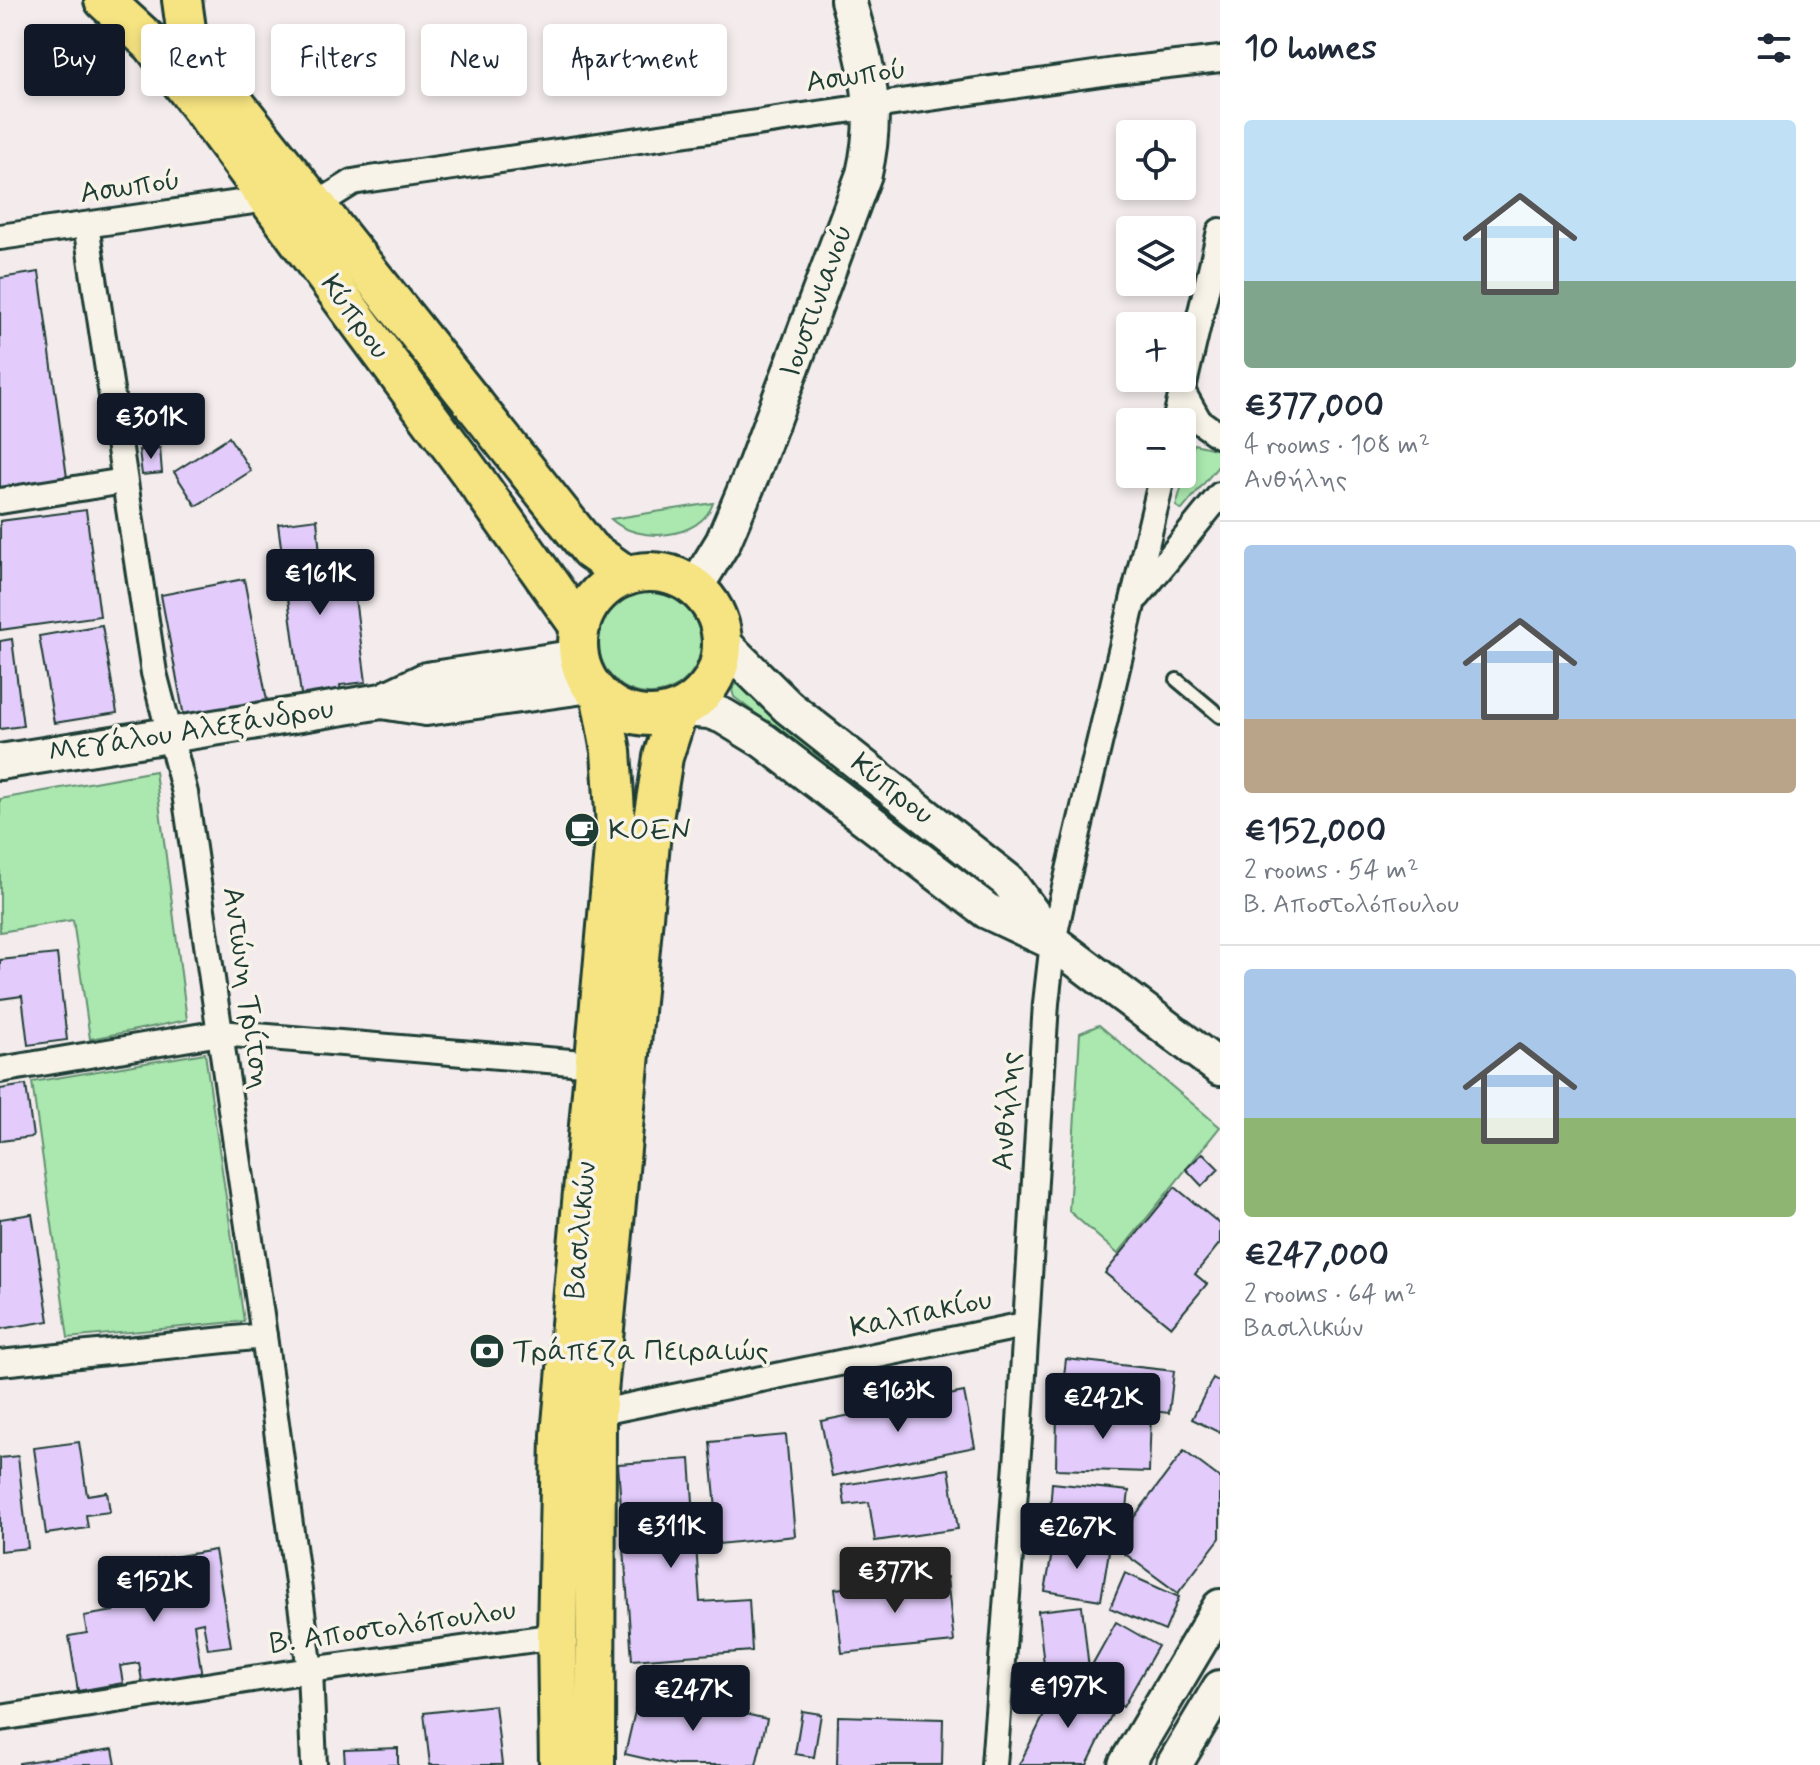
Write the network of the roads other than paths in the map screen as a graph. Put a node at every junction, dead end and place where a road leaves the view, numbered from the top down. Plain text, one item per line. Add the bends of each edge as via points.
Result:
1 (175, 0) edge
2 (182, 0) edge
3 (848, 0) edge
4 (113, 7) edge
5 (1220, 59) edge
6 (873, 106) junction
7 (268, 199) junction
8 (318, 204) junction
9 (86, 225) junction
10 (1220, 231) edge
11 (0, 237) edge
12 (1196, 332) edge
13 (1183, 392) edge
14 (1220, 436) edge
15 (124, 481) junction
16 (1160, 488) edge
17 (1220, 495) edge
18 (0, 501) edge
19 (627, 576) junction
20 (695, 588) junction
21 (1134, 601) junction
22 (722, 642) junction
23 (588, 667) junction
24 (1177, 680) dead end
25 (680, 710) junction
26 (1220, 716) edge
27 (170, 735) junction
28 (0, 762) edge
29 (1053, 942) junction
30 (220, 1033) junction
31 (595, 1064) junction
32 (1219, 1064) edge
33 (0, 1070) edge
34 (1024, 1325) junction
35 (264, 1336) junction
36 (0, 1363) edge
37 (596, 1413) junction
38 (1220, 1607) edge
39 (557, 1636) junction
40 (310, 1670) junction
41 (1220, 1688) edge
42 (0, 1718) edge
43 (314, 1765) edge
44 (559, 1765) edge
45 (595, 1765) edge
46 (994, 1765) edge
47 (1126, 1765) edge
48 (1174, 1765) edge

1 - 4 main road, Κύπρου via 156,15 139,18
2 - 8 main road, Κύπρου via 186,29 202,62
3 - 6 main road, Ιουστινιανού
4 - 7 main road, Κύπρου via 160,54
5 - 6 street, Ασωπού
6 - 8 street, Ασωπού via 353,182
6 - 20 main road, Ιουστινιανού via 861,184 752,474 723,542
7 - 9 street, Ασωπού
7 - 23 main road, Κύπρου via 472,475
8 - 19 main road, Κύπρου via 590,550
9 - 11 street, Ασωπού
9 - 15 street, Αντώνη Τρίτση
10 - 12 street
13 - 14 street via 1199,421
15 - 18 street
15 - 27 street, Αντώνη Τρίτση via 154,673
16 - 21 street, Ανθήλης
17 - 21 street
19 - 20 main road via 658,573
19 - 23 main road via 594,599
20 - 22 main road via 715,612
21 - 29 street, Ανθήλης
22 - 25 main road via 712,682
22 - 29 main road, Κύπρου via 788,707 1008,881
23 - 25 main road via 616,708 642,717
23 - 27 main road, Μεγάλου Αλεξάνδρου via 426,708 382,701
23 - 31 main road, Βασιλικών via 611,751 616,827
24 - 26 lane
25 - 29 main road, Κύπρου via 709,711 755,735 987,911
25 - 37 main road, Βασιλικών via 663,757 651,832
27 - 28 main road, Μεγάλου Αλεξάνδρου
27 - 30 street, Αντώνη Τρίτση via 185,793
29 - 32 main road, Κύπρου
29 - 34 street, Ανθήλης
30 - 31 street
30 - 33 street
30 - 35 street, Αντώνη Τρίτση
31 - 39 main road, Βασιλικών via 561,1435
34 - 37 street, Καλπακίου
34 - 46 street, Ανθήλης
35 - 36 street
35 - 40 street, Αντώνη Τρίτση
37 - 45 main road, Βασιλικών
38 - 47 main road
39 - 40 street, Β. Αποστολόπουλου
39 - 44 main road, Βασιλικών
40 - 42 street, Β. Αποστολόπουλου
40 - 43 street, Αντώνη Τρίτση
41 - 48 main road

